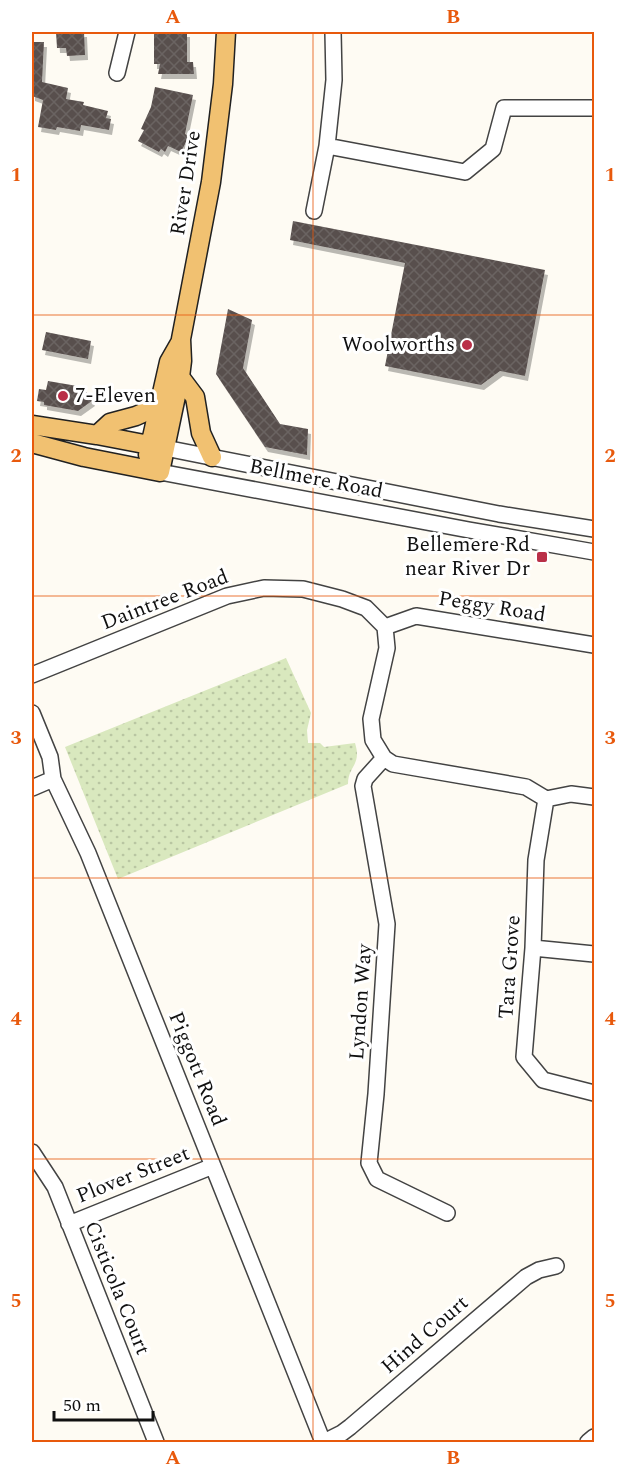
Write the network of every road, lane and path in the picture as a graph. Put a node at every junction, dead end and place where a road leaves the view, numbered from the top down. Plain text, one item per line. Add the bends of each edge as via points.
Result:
1 (127, 32) edge
2 (226, 32) edge
3 (333, 32) edge
4 (117, 73) dead end
5 (594, 108) edge
6 (327, 146) junction
7 (314, 211) dead end
8 (181, 339) junction
9 (180, 376) junction
10 (158, 406) junction
11 (32, 425) edge
12 (97, 435) junction
13 (32, 443) edge
14 (157, 447) junction
15 (212, 457) junction
16 (152, 470) junction
17 (594, 529) edge
18 (594, 552) edge
19 (385, 627) junction
20 (594, 645) edge
21 (32, 675) edge
22 (32, 713) edge
23 (384, 758) junction
24 (53, 779) junction
25 (32, 788) edge
26 (594, 797) edge
27 (546, 799) junction
28 (533, 948) junction
29 (594, 954) edge
30 (594, 1093) edge
31 (32, 1152) edge
32 (213, 1166) junction
33 (447, 1213) dead end
34 (69, 1224) junction
35 (556, 1266) dead end
36 (594, 1437) edge
37 (154, 1442) edge
38 (324, 1443) edge
39 (588, 1443) edge

1 - 4 street
2 - 8 main road, River Drive via 211,182
3 - 6 street via 334,80
5 - 6 street via 504,108 493,149 465,172
6 - 7 street
8 - 9 main road, River Drive
8 - 10 main road, River Drive
9 - 14 main road, River Drive
9 - 15 main road via 195,397 201,433
10 - 12 main road via 110,423
10 - 14 main road, River Drive
11 - 12 main road, Bellmere Road
12 - 14 main road, Bellmere Road
13 - 16 main road, Bellmere Road
14 - 15 street, Bellmere Road
14 - 16 main road, River Drive
15 - 17 street, Bellmere Road
16 - 18 street, Bellmere Road
19 - 20 street, Peggy Road via 416,616
19 - 21 street, Daintree Road via 366,608 342,599 303,589 264,588 226,596
19 - 23 street via 387,648 370,719 373,740
22 - 24 street, Piggott Road via 50,757
23 - 27 street via 393,764 526,787
23 - 33 street, Lyndon Way via 363,786 387,924 369,1163 377,1179
24 - 25 street
24 - 32 street, Piggott Road via 88,853
26 - 27 street via 572,794
27 - 28 street, Tara Grove via 536,860
28 - 29 street
28 - 30 street, Tara Grove via 524,1057 543,1080
31 - 34 street, Cisticola Court via 55,1187
32 - 34 street, Plover Street
32 - 38 street, Piggott Road
34 - 37 street, Cisticola Court
35 - 38 street, Hind Court via 526,1277 350,1427
36 - 39 street

